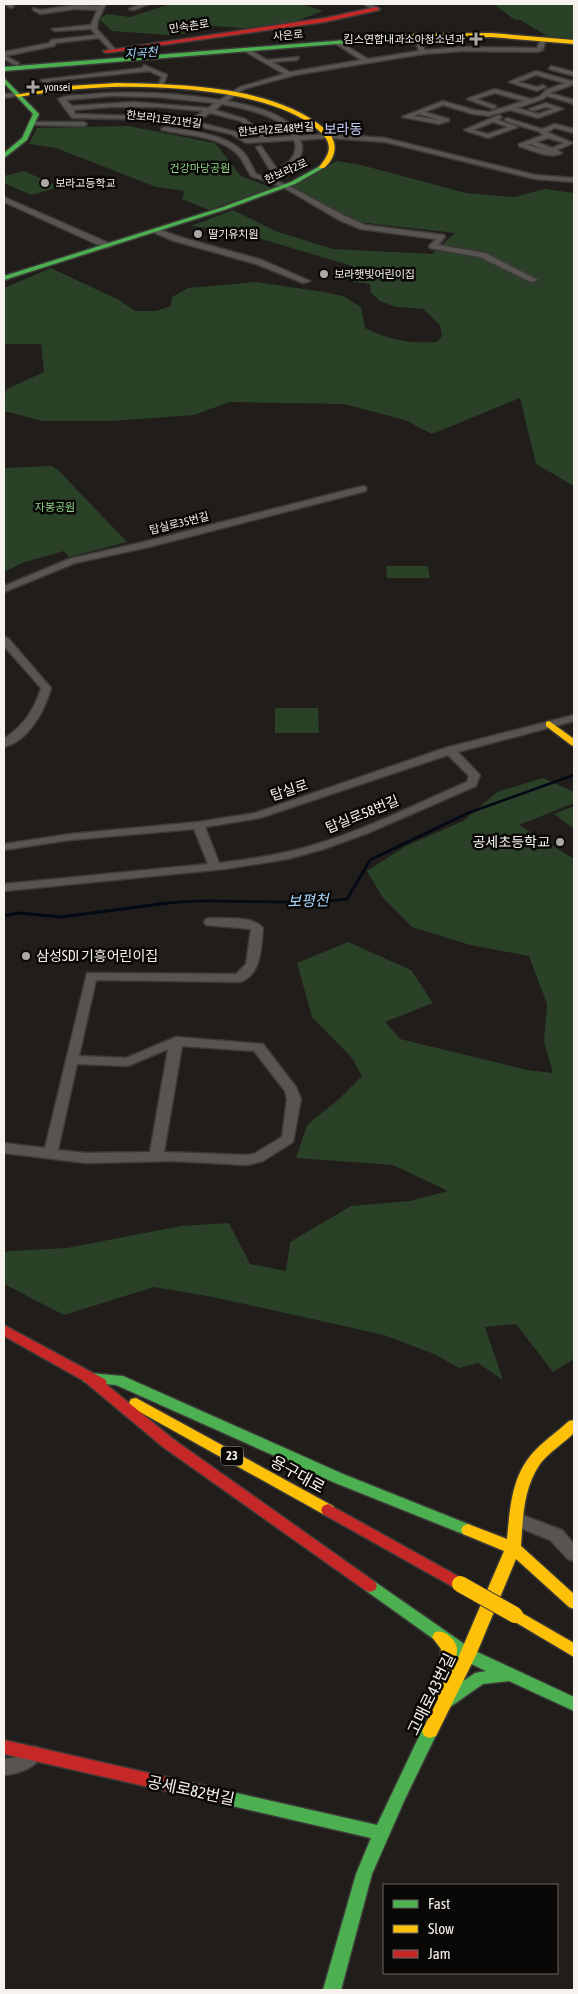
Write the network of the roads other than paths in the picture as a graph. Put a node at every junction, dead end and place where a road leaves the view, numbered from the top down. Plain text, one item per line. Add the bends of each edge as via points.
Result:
1 (57, 4) edge
2 (146, 4) edge
3 (366, 4) edge
4 (101, 6) edge
5 (64, 8) junction
6 (35, 9) dead end
7 (132, 9) dead end
8 (377, 9) joint
9 (94, 27) junction
10 (55, 29) dead end
11 (392, 37) junction
12 (101, 38) junction
13 (543, 39) junction
14 (574, 42) edge
15 (338, 43) junction
16 (66, 44) dead end
17 (113, 50) junction
18 (248, 51) junction
19 (423, 52) junction
20 (4, 55) edge
21 (94, 58) junction
22 (297, 58) dead end
23 (132, 60) junction
24 (366, 60) junction
25 (268, 62) junction
26 (304, 63) dead end
27 (18, 64) junction
28 (4, 67) edge
29 (277, 67) junction
30 (551, 68) dead end
31 (152, 69) junction
32 (115, 72) junction
33 (288, 74) junction
34 (574, 74) edge
35 (4, 80) edge
36 (572, 82) edge
37 (160, 87) junction
38 (54, 90) junction
39 (115, 90) junction
40 (544, 90) junction
41 (231, 94) junction
42 (18, 95) junction
43 (4, 96) edge
44 (574, 97) edge
45 (566, 100) junction
46 (530, 101) junction
47 (220, 102) junction
48 (574, 102) edge
49 (111, 105) junction
50 (494, 107) dead end
51 (70, 108) junction
52 (430, 108) junction
53 (511, 108) junction
54 (207, 111) junction
55 (419, 112) junction
56 (473, 112) junction
57 (524, 112) dead end
58 (453, 118) junction
59 (496, 119) junction
60 (71, 120) junction
61 (107, 121) junction
62 (190, 123) junction
63 (34, 124) junction
64 (572, 129) edge
65 (179, 130) junction
66 (542, 131) junction
67 (478, 133) junction
68 (329, 136) junction
69 (548, 136) junction
70 (540, 139) junction
71 (266, 140) junction
72 (246, 141) junction
73 (298, 141) junction
74 (224, 143) junction
75 (563, 146) junction
76 (259, 147) junction
77 (235, 149) junction
78 (4, 156) edge
79 (277, 172) junction
80 (253, 175) junction
81 (535, 177) junction
82 (574, 180) edge
83 (574, 185) edge
84 (284, 186) junction
85 (4, 199) edge
86 (14, 203) junction
87 (4, 206) edge
88 (158, 231) junction
89 (108, 246) junction
90 (4, 278) edge
91 (534, 280) dead end
92 (306, 281) dead end
93 (363, 489) dead end
94 (4, 590) edge
95 (4, 640) edge
96 (574, 718) edge
97 (549, 724) junction
98 (574, 743) edge
99 (4, 744) edge
100 (449, 750) junction
101 (198, 825) junction
102 (4, 846) edge
103 (215, 867) junction
104 (4, 888) edge
105 (210, 922) dead end
106 (176, 1041) junction
107 (72, 1060) junction
108 (4, 1148) edge
109 (51, 1152) junction
110 (156, 1156) junction
111 (4, 1330) edge
112 (89, 1378) junction
113 (574, 1425) edge
114 (517, 1519) junction
115 (513, 1548) junction
116 (574, 1554) edge
117 (574, 1603) edge
118 (435, 1631) junction
119 (574, 1651) edge
120 (468, 1655) junction
121 (511, 1676) junction
122 (445, 1702) junction
123 (574, 1704) edge
124 (4, 1747) edge
125 (34, 1754) junction
126 (4, 1767) edge
127 (381, 1833) junction
128 (332, 1990) edge

1 - 5 street
2 - 7 street
3 - 8 street
4 - 5 street
4 - 9 street
5 - 6 street via 40,12
8 - 17 main road, 민속촌로 via 325,20
9 - 10 street
9 - 12 street
11 - 13 main road, 사은로 via 448,34
11 - 15 main road, 사은로
11 - 19 street via 419,44
12 - 16 street
12 - 17 street
12 - 20 street via 52,42 54,44
13 - 14 main road, 사은로
13 - 19 street via 541,49 537,50
15 - 18 main road, 사은로
15 - 24 street
17 - 21 main road, 민속촌로
18 - 23 main road, 사은로
18 - 25 street
19 - 24 street
20 - 27 street
21 - 23 main road, 사은로
21 - 27 main road, 민속촌로
21 - 28 main road, 사은로
22 - 25 street
23 - 31 street via 136,65
24 - 33 street
25 - 29 street
26 - 29 street
27 - 28 main road, 민속촌로
29 - 33 street
30 - 34 street
31 - 32 street
31 - 37 street via 165,76
32 - 38 street via 44,80
32 - 39 street
33 - 41 street
35 - 42 main road
36 - 40 street
36 - 40 street via 536,73 512,82
37 - 39 main road
37 - 41 main road
38 - 39 main road
38 - 42 main road
39 - 47 street
39 - 49 street
39 - 51 street via 61,99
40 - 45 street
40 - 46 street via 541,98
41 - 47 street
41 - 68 main road via 262,100 305,116 319,123
42 - 43 street
42 - 63 main road via 36,114
44 - 45 street
45 - 48 street
46 - 50 street via 495,91 470,99
46 - 53 street
47 - 54 street
47 - 73 street via 268,114 285,123
49 - 51 street
49 - 54 street
49 - 61 street
51 - 60 street
52 - 55 street
52 - 56 street via 443,104
52 - 58 street
53 - 57 street
53 - 59 street
54 - 62 street
54 - 71 street via 242,120
55 - 58 street
55 - 58 street via 410,115 439,122
56 - 58 street
56 - 59 street
59 - 66 street
59 - 67 street
59 - 67 street via 466,130
59 - 67 street via 515,127 488,136
60 - 61 street, 한보라1로21번길
60 - 63 street, 한보라1로21번길
61 - 62 street
61 - 65 street, 한보라1로21번길
62 - 65 street
62 - 72 street
63 - 78 main road via 19,147
64 - 66 street via 555,126
65 - 74 street, 한보라1로21번길
66 - 69 street
68 - 73 street, 한보라2로48번길
68 - 81 street, 한보라2로48번길 via 385,140
68 - 84 main road, 한보라2로 via 330,160 318,170
69 - 70 street
69 - 75 street via 570,143
70 - 75 street
70 - 75 street via 521,145 554,154 560,151 554,149
71 - 72 street, 한보라2로48번길
71 - 73 street, 한보라2로48번길
72 - 74 street, 한보라2로48번길
73 - 76 street
73 - 79 street via 298,156
74 - 77 street, 한보라1로21번길
76 - 77 street
76 - 79 street
77 - 80 street, 한보라1로21번길
79 - 80 street
80 - 84 street
81 - 82 street
81 - 83 street via 535,182
84 - 88 main road, 한보라2로
84 - 91 street via 364,227 441,236 433,246 482,255
85 - 86 street
86 - 87 street
86 - 89 street
88 - 89 main road, 한보라2로
88 - 92 street via 259,262
89 - 90 main road, 한보라2로
93 - 94 street, 탑실로35번길 via 72,561
95 - 99 street via 46,688 40,710 22,731
96 - 97 street, 탑실로
97 - 98 main road
97 - 100 street, 탑실로
100 - 101 street, 탑실로 via 256,816
100 - 103 street, 탑실로58번길 via 475,776 472,784 330,843 264,861
101 - 102 street, 탑실로
101 - 103 street
103 - 104 street, 탑실로58번길
105 - 107 street via 251,924 257,928 252,965 239,978 91,976
106 - 107 street via 128,1062
106 - 110 street
106 - 110 street via 258,1047 292,1090 294,1099 288,1139 258,1158 247,1160
107 - 109 street
108 - 109 street
109 - 110 street via 86,1158
111 - 112 main road, 용구대로 / 23
112 - 115 main road via 118,1380 338,1478
112 - 118 main road via 168,1443
112 - 119 main road, 용구대로 / 23, bridge via 296,1490
113 - 114 main road, 고매로43번길 via 536,1459 518,1500
114 - 115 main road, 고매로43번길
114 - 116 street via 556,1535
115 - 117 main road
115 - 120 main road, 고매로43번길
118 - 120 main road
118 - 122 main road via 449,1647
120 - 121 main road
120 - 122 main road, 고매로43번길
121 - 122 main road via 482,1676 470,1681 461,1692
121 - 123 main road
122 - 127 main road, 고매로43번길
124 - 125 main road, 공세로82번길
125 - 126 street via 16,1766
125 - 127 main road, 공세로82번길
127 - 128 main road, 고매로43번길 via 364,1874

